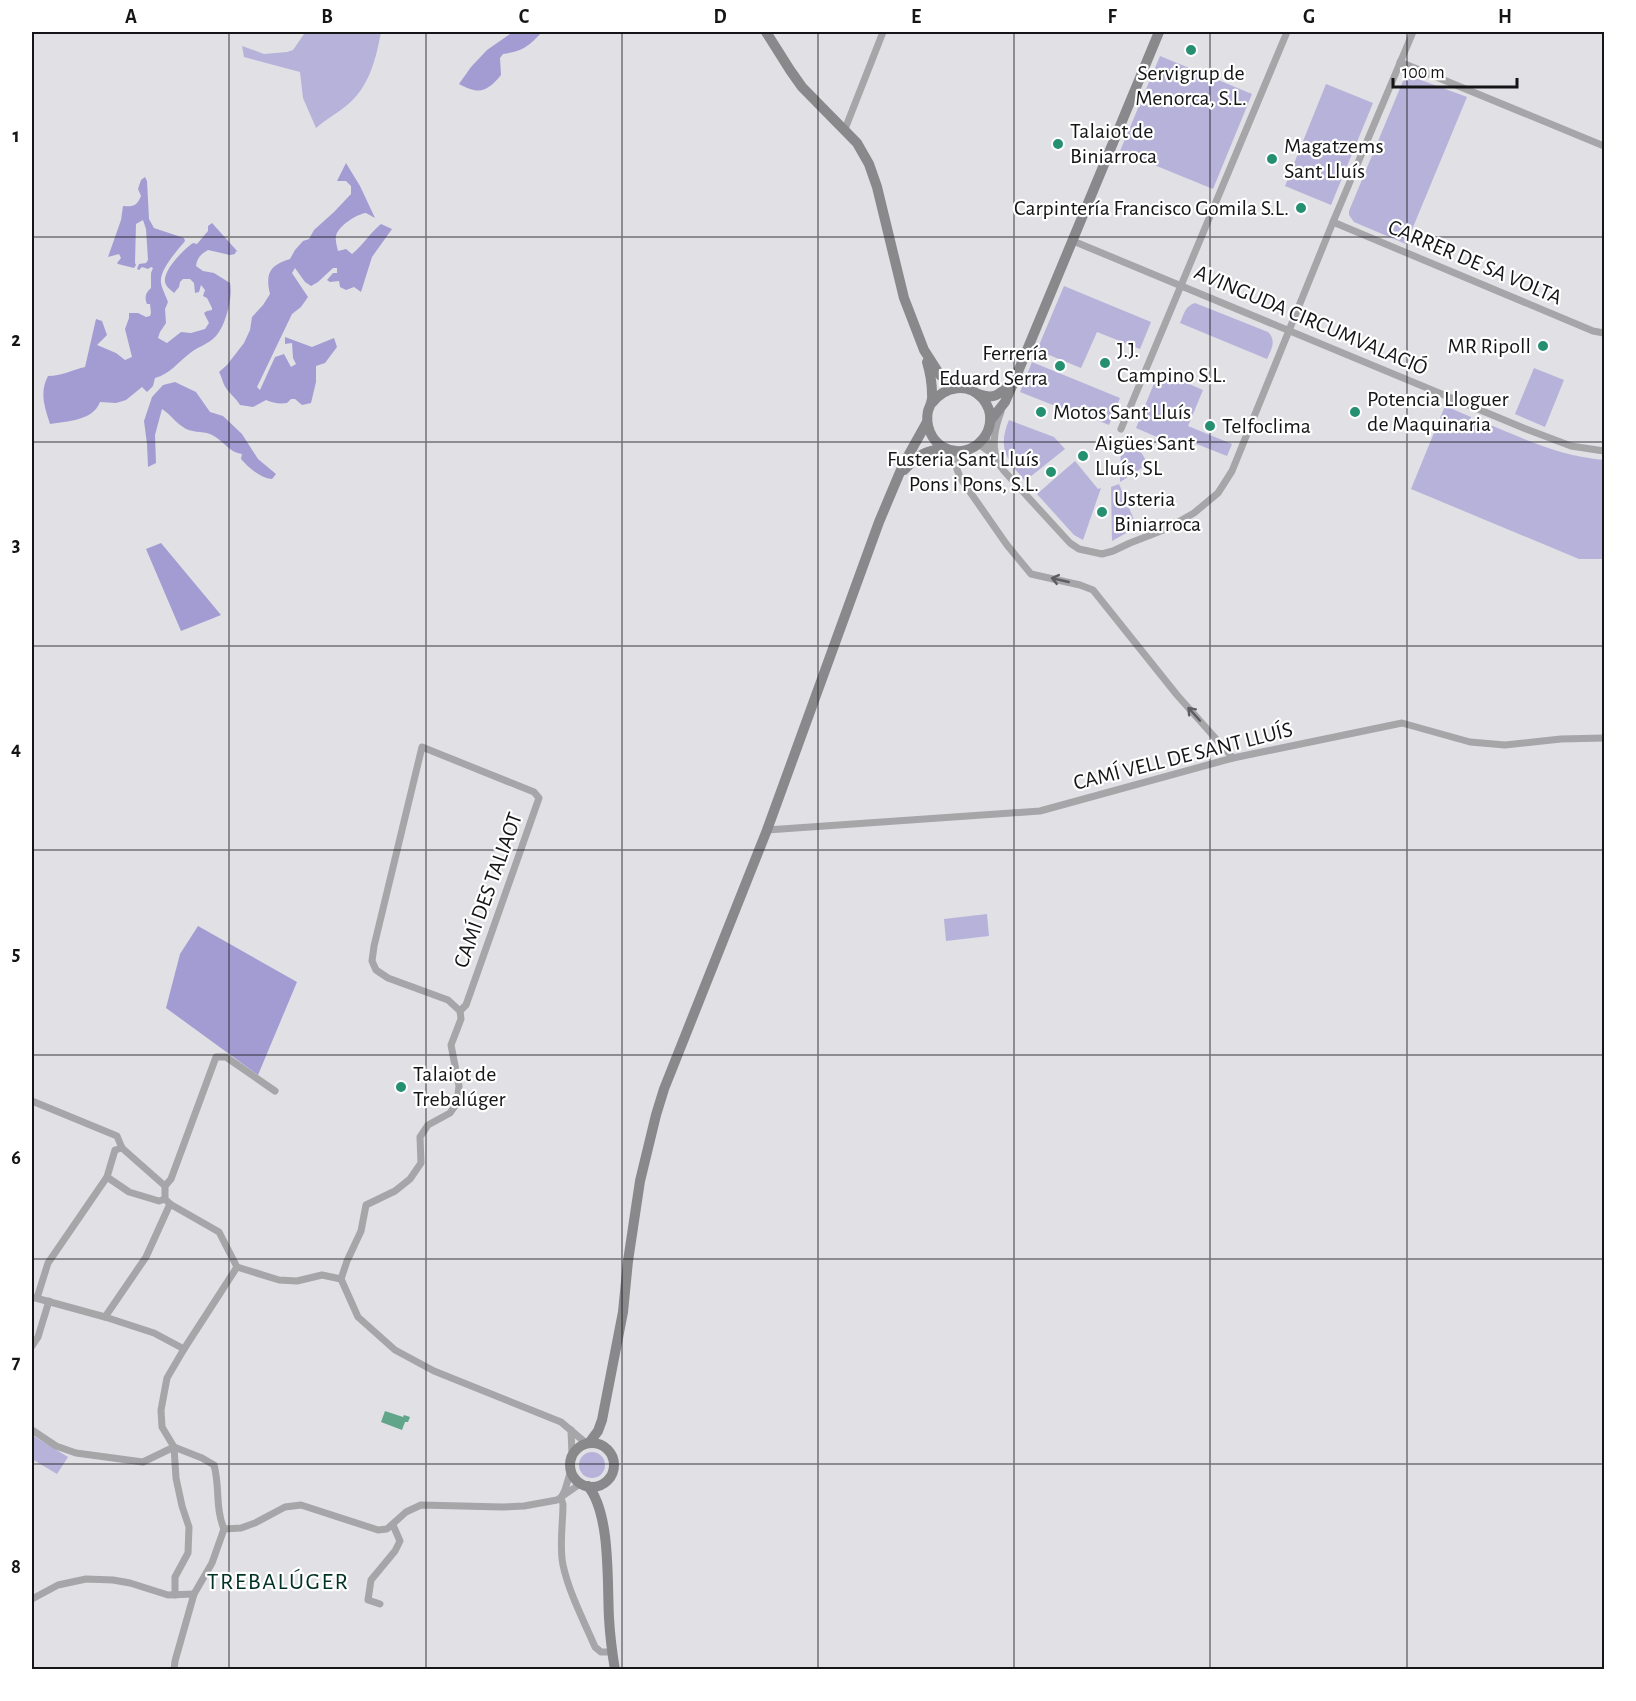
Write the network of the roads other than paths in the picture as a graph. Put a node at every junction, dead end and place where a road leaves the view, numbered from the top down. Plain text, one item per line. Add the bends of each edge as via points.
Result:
1 (766, 32) edge
2 (883, 32) edge
3 (1159, 32) edge
4 (1287, 32) edge
5 (1413, 32) edge
6 (1400, 62) junction
7 (845, 129) junction
8 (1605, 146) edge
9 (1333, 222) junction
10 (1073, 241) junction
11 (1181, 286) junction
12 (1289, 331) junction
13 (1605, 333) edge
14 (924, 350) junction
15 (1015, 379) junction
16 (960, 388) junction
17 (977, 394) junction
18 (1005, 402) junction
19 (932, 403) junction
20 (990, 421) junction
21 (927, 422) junction
22 (1121, 429) dead end
23 (986, 436) junction
24 (977, 446) junction
25 (945, 448) junction
26 (960, 451) junction
27 (1605, 451) edge
28 (994, 456) junction
29 (898, 477) junction
30 (1605, 738) edge
31 (1233, 758) junction
32 (767, 830) junction
33 (460, 1011) junction
34 (276, 1091) dead end
35 (32, 1101) edge
36 (122, 1148) junction
37 (106, 1177) junction
38 (165, 1186) junction
39 (168, 1201) junction
40 (237, 1267) junction
41 (341, 1279) junction
42 (34, 1298) edge
43 (50, 1301) junction
44 (105, 1317) junction
45 (32, 1346) edge
46 (184, 1349) junction
47 (602, 1420) junction
48 (570, 1428) junction
49 (32, 1430) edge
50 (588, 1443) junction
51 (174, 1447) junction
52 (608, 1451) junction
53 (572, 1455) junction
54 (571, 1470) junction
55 (604, 1482) junction
56 (585, 1485) junction
57 (561, 1498) junction
58 (599, 1507) junction
59 (393, 1526) junction
60 (224, 1529) junction
61 (194, 1594) junction
62 (175, 1595) junction
63 (32, 1599) edge
64 (380, 1604) dead end
65 (612, 1652) junction
66 (174, 1670) edge
67 (615, 1670) edge

1 - 7 main road via 802,87
2 - 7 street
3 - 10 main road
4 - 11 street
5 - 6 street
6 - 8 street
6 - 9 street
7 - 14 main road via 869,164 904,298
9 - 12 street
9 - 13 street, CARRER DE SA VOLTA
10 - 11 street, AVINGUDA CIRCUMVALACIÓ
10 - 15 main road
11 - 12 street, AVINGUDA CIRCUMVALACIÓ
11 - 22 street
12 - 27 street, AVINGUDA CIRCUMVALACIÓ via 1526,429 1571,446
12 - 28 street via 1232,471 1218,493 1166,529 1102,554 1079,549
14 - 16 main road via 940,375
14 - 19 main road
15 - 17 main road via 994,397
15 - 18 main road
16 - 17 main road
16 - 19 main road via 944,391
17 - 20 main road via 985,401
18 - 20 main road
18 - 28 street via 994,438
19 - 21 main road
20 - 23 main road
21 - 25 main road via 933,437
21 - 29 main road
23 - 24 main road
23 - 28 street
24 - 26 main road
24 - 28 street
25 - 26 main road
25 - 29 main road via 926,452
31 -> 26 street via 1093,590 1030,574 961,479 956,463
29 - 32 main road
30 - 31 street, CAMÍ VELL DE SANT LLUÍS via 1505,745 1470,742 1402,723
31 - 32 street, CAMÍ VELL DE SANT LLUÍS via 1040,811
32 - 47 main road via 664,1089 648,1142 623,1312
33 - 33 street, CAMÍ DES TALIAOT via 466,1005 538,798 534,792 422,747 372,961 376,970 388,978 448,1000
33 - 41 street via 452,1046 459,1086 457,1103 450,1113 428,1125 420,1137 421,1164 410,1179 366,1205 361,1231
34 - 38 street via 226,1057 216,1057 171,1179
35 - 36 street via 117,1136
36 - 37 street via 115,1150
36 - 38 street
37 - 39 street via 129,1192
37 - 42 street via 48,1263
38 - 39 street
39 - 40 street via 219,1232
39 - 44 street via 146,1257
40 - 41 street via 279,1280 297,1281 322,1275
40 - 46 street
41 - 48 street via 358,1317 395,1350 434,1371
42 - 43 street
43 - 44 street
43 - 45 street
44 - 46 street via 154,1333
46 - 51 street via 167,1378 161,1410 162,1427
47 - 50 main road
47 - 52 main road
48 - 50 street
48 - 53 street
49 - 51 street via 56,1446 76,1453 143,1462
50 - 52 main road via 600,1444
50 - 53 main road
51 - 60 street via 214,1465 219,1517
51 - 62 street via 176,1478 189,1527 188,1553 175,1577
52 - 55 main road via 613,1468
53 - 54 main road
54 - 56 main road
54 - 57 street
55 - 56 main road
55 - 58 main road
56 - 57 street
56 - 58 main road
57 - 59 street via 502,1507 421,1505 406,1512
57 - 65 street via 566,1577 596,1647 601,1652
58 - 65 main road
59 - 60 street via 378,1530 301,1505 285,1507 248,1526
59 - 64 street via 400,1541 371,1580 368,1600
60 - 61 street via 212,1563
61 - 62 street
61 - 66 street
62 - 63 street via 113,1580 86,1580 58,1585
65 - 67 main road

